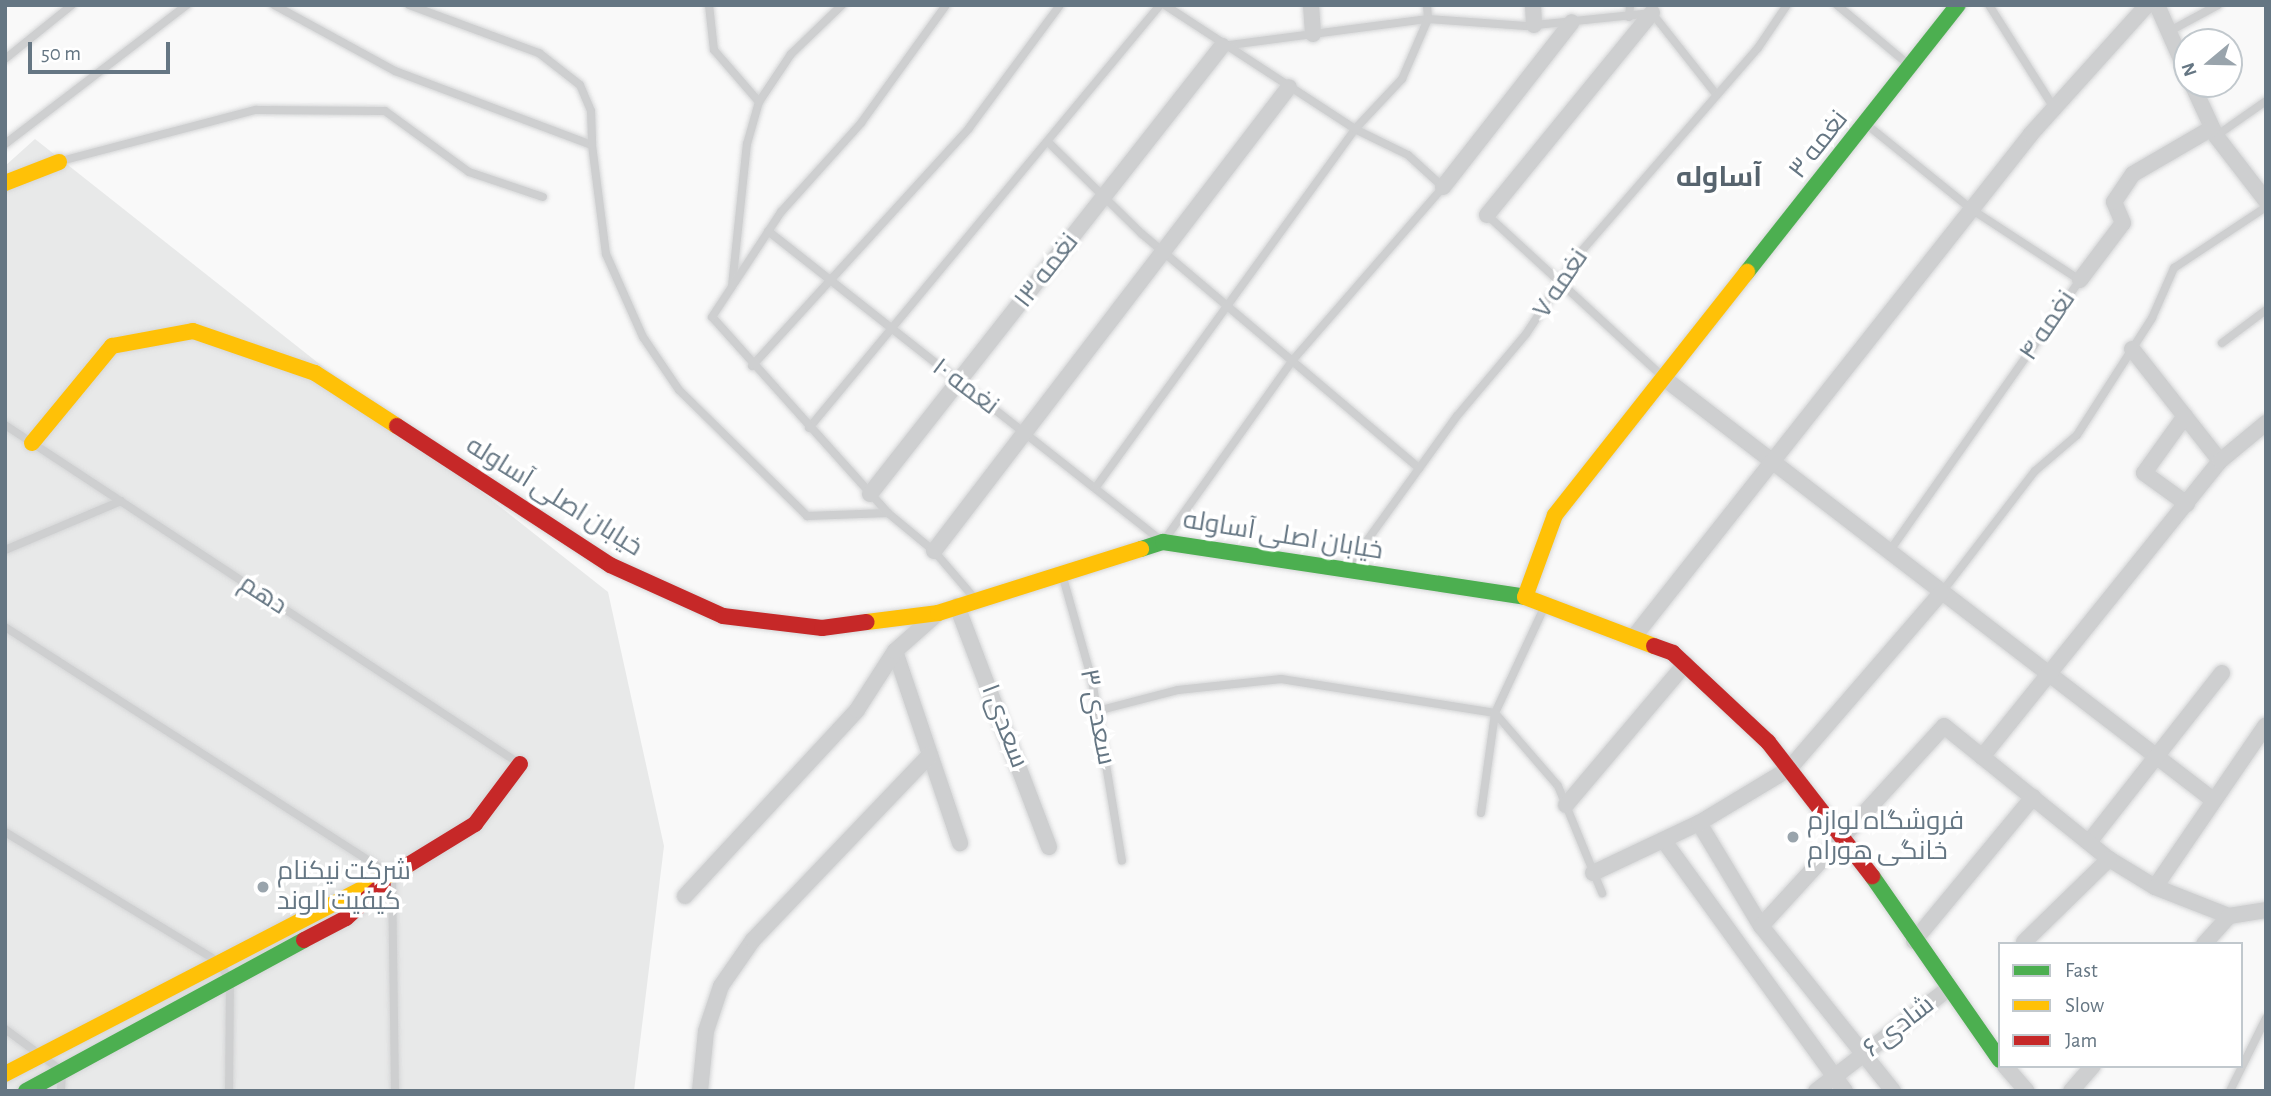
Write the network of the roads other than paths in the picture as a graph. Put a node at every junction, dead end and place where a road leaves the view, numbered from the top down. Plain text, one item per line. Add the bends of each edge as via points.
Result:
1 (72, 5) edge
2 (187, 5) edge
3 (274, 5) edge
4 (409, 5) edge
5 (709, 5) edge
6 (842, 5) edge
7 (946, 5) edge
8 (1060, 5) edge
9 (1163, 5) edge
10 (1311, 5) edge
11 (1427, 5) edge
12 (1533, 5) edge
13 (1630, 5) edge
14 (1787, 5) edge
15 (1836, 5) edge
16 (1958, 5) edge
17 (1989, 5) edge
18 (2147, 5) edge
19 (2157, 5) edge
20 (2218, 5) edge
21 (1652, 13) junction
22 (1629, 17) junction
23 (1428, 19) junction
24 (1572, 22) junction
25 (1534, 25) junction
26 (2168, 33) junction
27 (1313, 34) junction
28 (2173, 44) edge
29 (1222, 46) junction
30 (5, 60) edge
31 (1914, 69) junction
32 (1289, 87) junction
33 (1716, 94) junction
34 (2198, 98) edge
35 (2266, 101) edge
36 (759, 102) junction
37 (2054, 108) junction
38 (1866, 124) junction
39 (1355, 129) junction
40 (2214, 132) junction
41 (1049, 143) junction
42 (5, 144) edge
43 (592, 145) junction
44 (59, 162) joint
45 (5, 183) edge
46 (1443, 187) junction
47 (543, 197) dead end
48 (1104, 197) junction
49 (2266, 201) edge
50 (2266, 207) edge
51 (1974, 211) junction
52 (1487, 215) joint
53 (768, 231) junction
54 (1162, 251) junction
55 (2080, 280) junction
56 (827, 283) junction
57 (1562, 284) junction
58 (732, 286) junction
59 (1229, 306) junction
60 (2266, 310) edge
61 (889, 330) junction
62 (2222, 343) dead end
63 (2132, 349) junction
64 (1292, 361) junction
65 (752, 366) junction
66 (1665, 380) junction
67 (959, 383) junction
68 (2185, 416) junction
69 (2266, 423) edge
70 (5, 425) edge
71 (809, 428) junction
72 (1025, 433) junction
73 (32, 443) junction
74 (2220, 461) junction
75 (1773, 462) junction
76 (1419, 468) junction
77 (1097, 487) junction
78 (870, 494) junction
79 (121, 501) junction
80 (2187, 504) junction
81 (887, 513) junction
82 (1163, 542) junction
83 (5, 550) edge
84 (934, 551) junction
85 (1889, 552) junction
86 (1345, 572) junction
87 (1062, 574) junction
88 (1941, 593) junction
89 (1525, 597) junction
90 (977, 601) junction
91 (1546, 605) junction
92 (957, 606) junction
93 (937, 612) junction
94 (5, 627) edge
95 (1633, 638) junction
96 (895, 651) junction
97 (1685, 664) junction
98 (2050, 673) junction
99 (2222, 673) dead end
100 (1097, 711) junction
101 (1495, 713) junction
102 (2266, 725) edge
103 (930, 755) junction
104 (1982, 757) junction
105 (2157, 757) junction
106 (520, 764) joint
107 (1789, 769) junction
108 (2033, 797) junction
109 (2213, 800) junction
110 (1566, 805) junction
111 (1481, 813) dead end
112 (1699, 823) junction
113 (5, 832) edge
114 (1842, 834) junction
115 (1664, 841) junction
116 (2089, 842) junction
117 (960, 843) dead end
118 (1049, 847) dead end
119 (2109, 859) junction
120 (1122, 861) dead end
121 (1593, 873) junction
122 (392, 875) junction
123 (2155, 887) junction
124 (1602, 893) dead end
125 (685, 896) dead end
126 (2266, 910) edge
127 (2229, 916) junction
128 (1761, 926) junction
129 (1914, 941) junction
130 (2024, 942) edge
131 (2206, 942) edge
132 (219, 962) junction
133 (230, 981) junction
134 (1948, 989) junction
135 (2265, 1021) edge
136 (5, 1029) edge
137 (44, 1054) junction
138 (1864, 1055) junction
139 (1998, 1057) edge
140 (2243, 1065) edge
141 (2007, 1068) edge
142 (2091, 1068) edge
143 (2242, 1068) edge
144 (62, 1071) junction
145 (5, 1074) edge
146 (1834, 1077) junction
147 (26, 1091) edge
148 (61, 1091) edge
149 (229, 1091) edge
150 (395, 1091) edge
151 (700, 1091) edge
152 (1816, 1091) edge
153 (1845, 1091) edge
154 (1894, 1091) edge
155 (2027, 1091) edge
156 (2071, 1091) edge
157 (2230, 1091) edge

1 - 30 lane
2 - 42 lane
3 - 43 lane via 395,71
4 - 43 lane via 539,53 580,85 591,111
5 - 36 lane via 714,50
6 - 36 lane via 791,54
7 - 53 lane via 861,123
8 - 56 lane via 970,128
9 - 29 lane
9 - 41 lane
10 - 27 street
11 - 23 lane
12 - 25 street
13 - 22 lane
14 - 33 lane, نغمه ۷
15 - 31 lane
16 - 31 street, نغمه ۳
17 - 37 lane
18 - 37 street
19 - 26 street
20 - 26 lane
21 - 22 lane
21 - 33 lane
21 - 52 street
22 - 24 lane
23 - 25 lane
23 - 27 lane
23 - 39 lane via 1402,79
24 - 25 lane
24 - 46 street
26 - 28 street
27 - 29 lane
29 - 32 lane
29 - 48 street, نغمه ۱۳
31 - 38 street, نغمه ۳
32 - 39 lane
32 - 54 street
33 - 57 lane, نغمه ۷ via 1578,255
34 - 40 street
35 - 40 lane
36 - 58 lane via 747,144
37 - 51 street
38 - 51 lane
38 - 66 street, نغمه ۳
39 - 46 lane via 1408,155
39 - 59 lane
40 - 49 street
40 - 55 street, نغمه ۴ via 2133,174 2114,202 2123,223
41 - 48 lane
41 - 61 lane
43 - 81 lane via 606,254 643,337 679,390 807,516
44 - 45 street
44 - 47 lane via 256,110 385,111 469,172
46 - 64 lane
48 - 54 lane
48 - 67 street, نغمه ۱۳
50 - 63 lane via 2174,268
51 - 55 lane
51 - 75 street
52 - 57 lane
53 - 56 lane, نغمه ۱۰
53 - 58 lane
54 - 59 lane
54 - 72 street
55 - 85 lane, نغمه ۴
56 - 61 lane, نغمه ۱۰
56 - 65 lane
57 - 66 lane
57 - 76 lane, نغمه ۷
58 - 65 lane via 712,317
59 - 64 lane
59 - 77 lane
60 - 62 lane
61 - 67 lane, نغمه ۱۰
61 - 71 lane
63 - 68 street
63 - 88 lane via 2077,435 2035,471
64 - 76 lane
64 - 82 lane
65 - 71 lane
66 - 75 street
66 - 89 street via 1555,516
67 - 72 lane, نغمه ۱۰
67 - 78 street, نغمه ۱۳
68 - 74 street
68 - 80 street via 2144,473
69 - 74 street
70 - 73 lane, دهم
71 - 78 lane
72 - 77 lane, نغمه ۱۰
72 - 84 street
73 - 79 lane, دهم
73 - 93 street, خیابان اصلی آساوله via 112,346 193,331 314,373 610,565 723,616 822,628
74 - 80 street
75 - 85 street
75 - 95 street
76 - 86 lane, نغمه ۷
77 - 82 lane, نغمه ۱۰
78 - 81 lane
79 - 83 lane
79 - 106 lane, دهم
80 - 98 street
81 - 84 lane
82 - 86 street, خیابان اصلی آساوله
82 - 87 street, خیابان اصلی آساوله
84 - 90 lane
85 - 88 street
86 - 89 street, خیابان اصلی آساوله
87 - 90 street, خیابان اصلی آساوله
87 - 100 lane, سعدی ۳
88 - 98 street
88 - 107 street
89 - 91 street, خیابان اصلی آساوله
90 - 92 street, خیابان اصلی آساوله
91 - 95 street, خیابان اصلی آساوله
91 - 101 lane
92 - 93 street, خیابان اصلی آساوله
92 - 118 street, سعدی ۱
93 - 96 street
94 - 122 lane
95 - 97 street, خیابان اصلی آساوله
96 - 103 street
96 - 125 street via 857,710
97 - 107 street, خیابان اصلی آساوله
97 - 110 street
98 - 104 street
98 - 105 street
99 - 105 street
100 - 101 lane via 1178,690 1281,679
100 - 120 lane, سعدی ۳
101 - 110 lane via 1558,786
101 - 111 lane
102 - 109 street
103 - 117 street
103 - 151 street via 753,940 721,986 706,1031
104 - 108 street
104 - 114 street via 1944,726
105 - 109 street
105 - 116 street
106 - 122 street via 475,824
107 - 112 street
107 - 114 street, خیابان اصلی آساوله
108 - 116 street
108 - 129 street
109 - 123 street
110 - 121 lane
112 - 115 street
112 - 128 street
113 - 132 lane
114 - 128 street
114 - 129 street, خیابان اصلی آساوله
115 - 121 street
115 - 146 street
116 - 119 street
119 - 123 street
119 - 130 street
121 - 124 lane
122 - 132 street via 333,899
122 - 133 street via 346,918
122 - 150 lane
123 - 127 street
126 - 127 street
127 - 131 street
128 - 138 street
129 - 134 street, خیابان اصلی آساوله
132 - 133 lane
132 - 137 street
133 - 144 street
133 - 149 lane
134 - 138 street, شادی ۶
134 - 139 street, خیابان اصلی آساوله
135 - 140 lane
136 - 137 lane
137 - 144 lane
137 - 145 street
138 - 146 street, شادی ۶
138 - 154 street
141 - 155 street
142 - 156 street
143 - 157 lane
144 - 147 street
144 - 148 lane
146 - 152 street, شادی ۶
146 - 153 street

